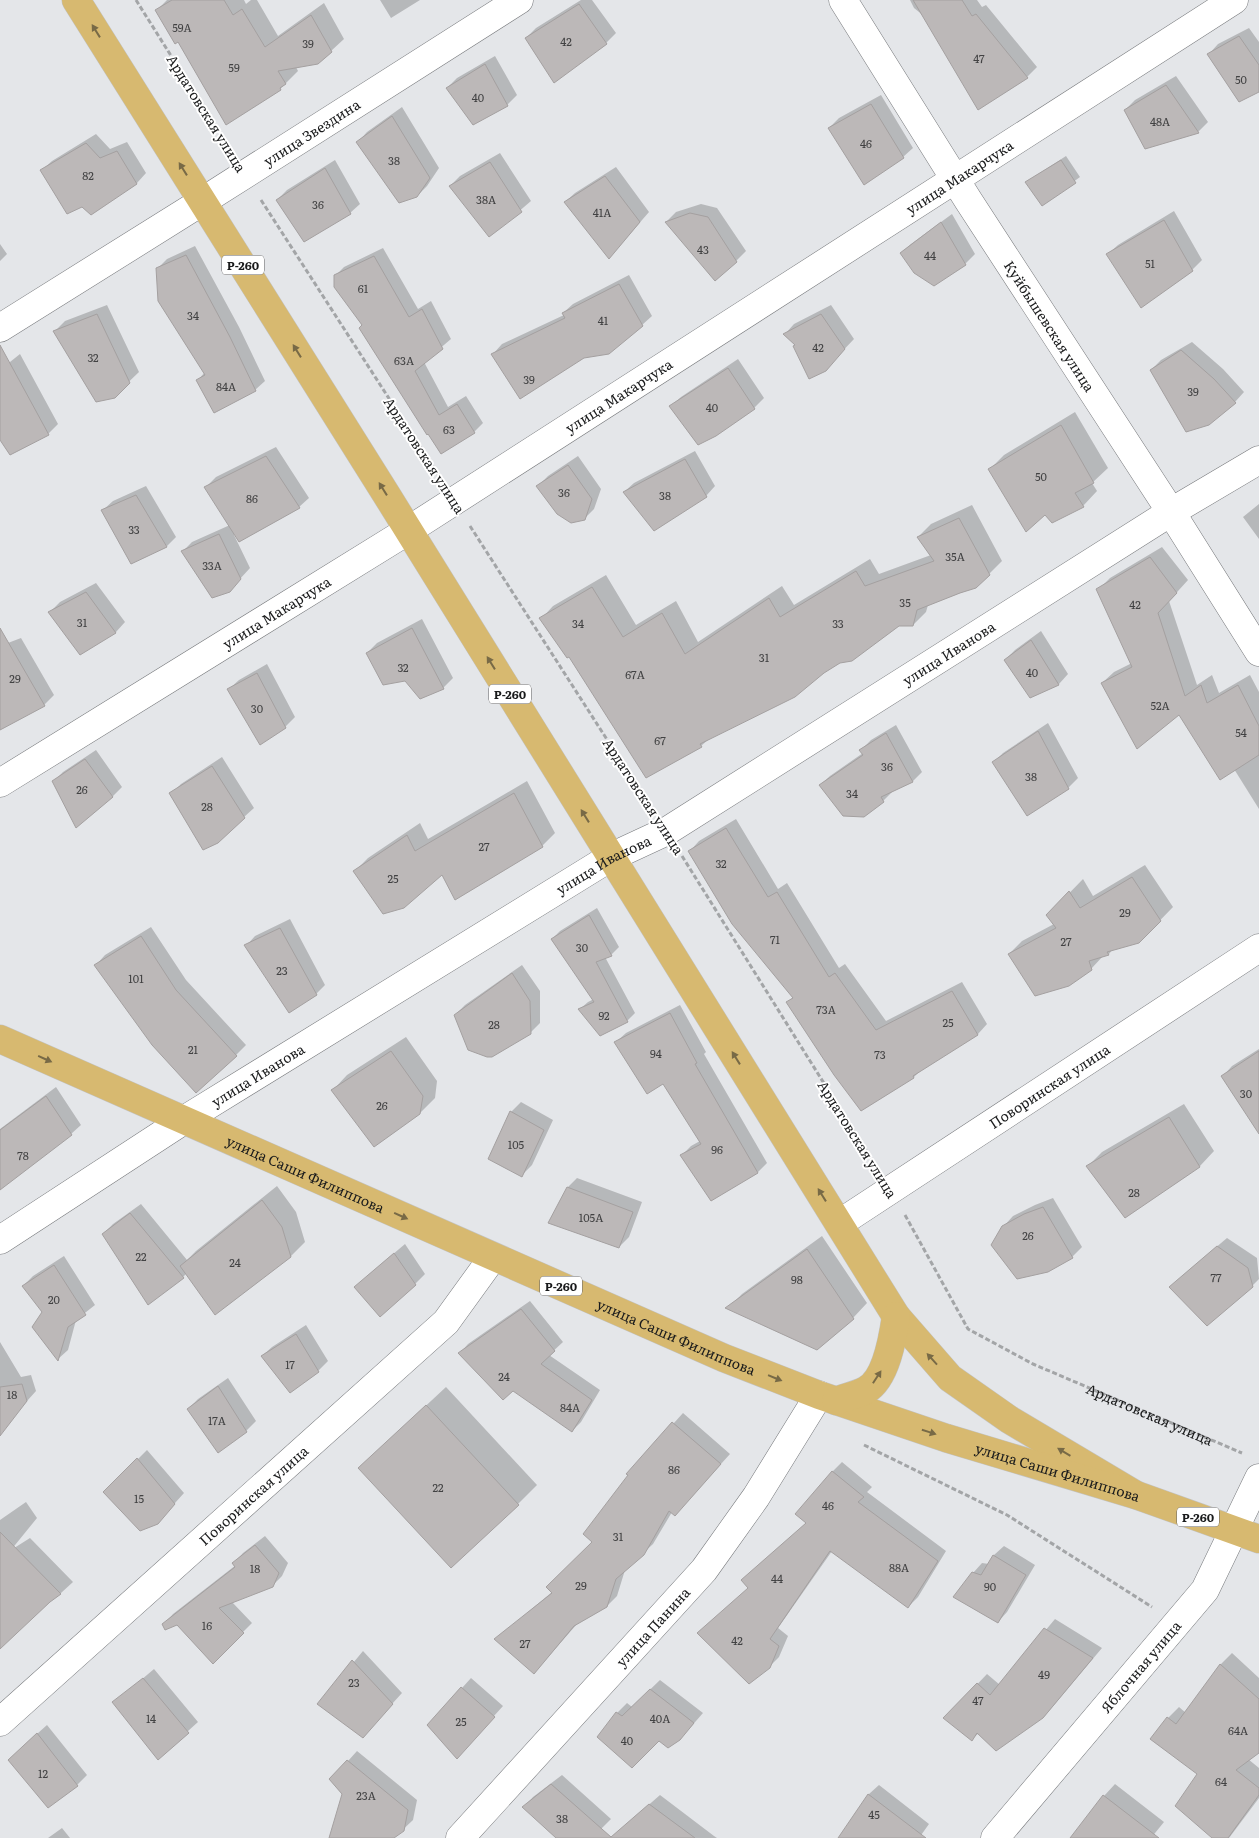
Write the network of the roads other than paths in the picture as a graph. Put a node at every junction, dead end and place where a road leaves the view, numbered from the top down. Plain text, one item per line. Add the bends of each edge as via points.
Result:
1 (76, 0) edge
2 (519, 0) edge
3 (843, 0) edge
4 (1234, 0) edge
5 (955, 179) junction
6 (203, 201) junction
7 (0, 328) edge
8 (1259, 460) edge
9 (1171, 512) junction
10 (409, 530) junction
11 (1259, 652) edge
12 (0, 783) edge
13 (611, 857) junction
14 (1259, 948) edge
15 (0, 1039) edge
16 (184, 1120) junction
17 (840, 1223) junction
18 (0, 1240) edge
19 (493, 1257) junction
20 (896, 1316) junction
21 (827, 1398) junction
22 (1254, 1467) edge
23 (1136, 1495) junction
24 (1234, 1530) junction
25 (1259, 1539) edge
26 (0, 1722) edge
27 (460, 1838) edge
28 (995, 1838) edge

6 -> 1 highway, Р-260
2 - 6 street, улица Звездина
3 - 5 street, Куйбышевская улица
4 - 5 street, улица Макарчука
5 - 9 street, Куйбышевская улица
5 - 10 street, улица Макарчука
6 - 7 street, улица Звездина
10 -> 6 highway, Р-260
8 - 9 street, улица Иванова
9 - 11 street, Куйбышевская улица
9 - 13 street, улица Иванова via 667,831
10 - 12 street, улица Макарчука
13 -> 10 highway, Р-260
13 - 16 street, улица Иванова
17 -> 13 highway, Р-260
14 - 17 street, Поворинская улица
15 -> 16 highway, улица Саши Филиппова / Р-260
16 - 18 street, улица Иванова
16 -> 19 highway, улица Саши Филиппова / Р-260
17 - 20 highway, Р-260
19 -> 21 highway, улица Саши Филиппова / Р-260 via 724,1358
19 - 26 street, Поворинская улица via 446,1322
21 -> 20 highway via 867,1390 877,1379 893,1339
23 -> 20 highway, Р-260 via 1010,1420 950,1378
21 -> 23 highway, улица Саши Филиппова / Р-260 via 946,1438
21 - 27 street, улица Панина via 704,1570
22 - 24 street, Яблочная улица
23 - 24 highway, улица Саши Филиппова / Р-260
24 - 25 highway, улица Саши Филиппова / Р-260
24 - 28 street, Яблочная улица via 1204,1590

